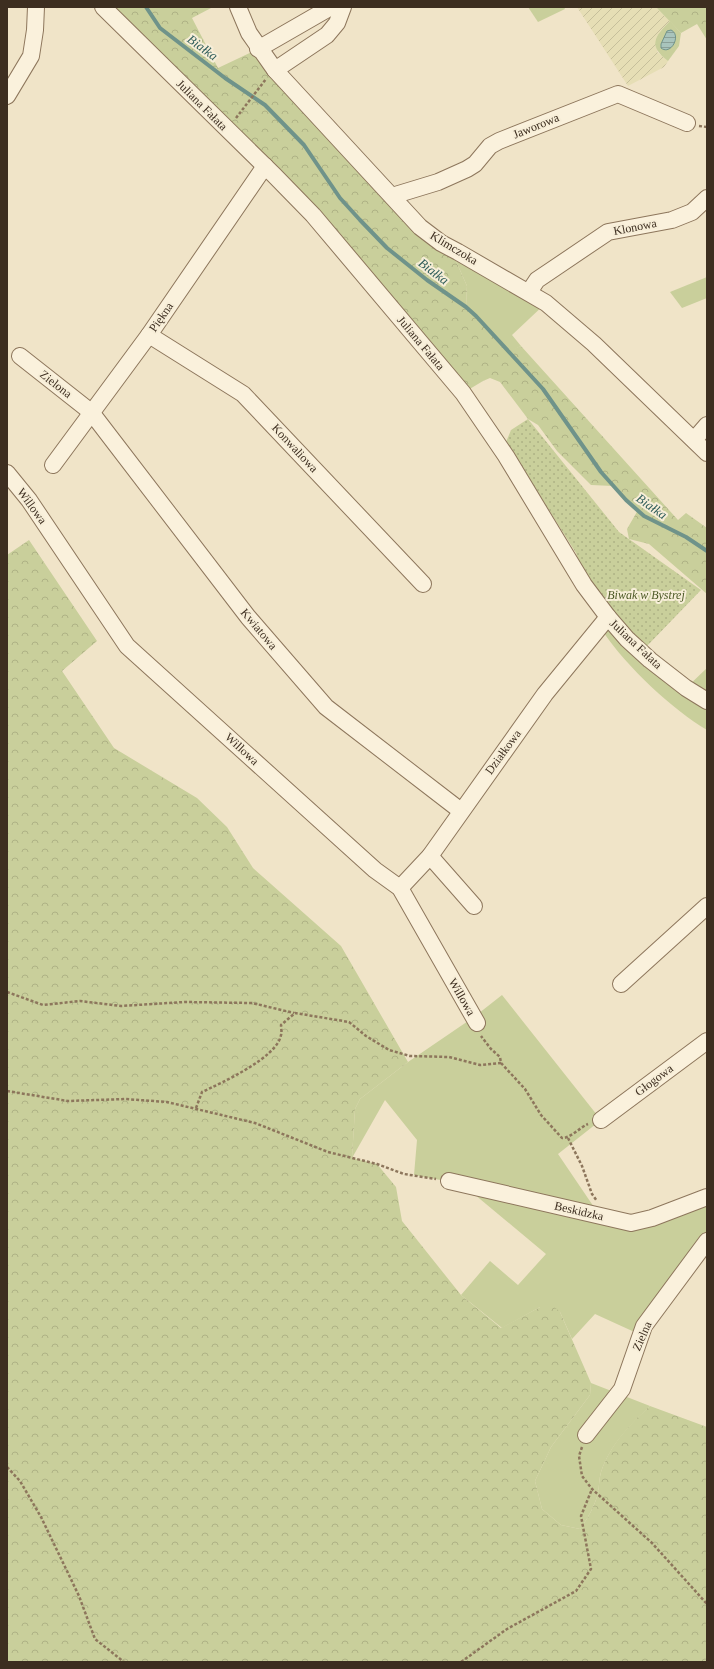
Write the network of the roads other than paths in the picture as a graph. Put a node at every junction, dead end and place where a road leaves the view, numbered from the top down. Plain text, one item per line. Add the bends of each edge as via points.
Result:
1 (36, 7) edge
2 (103, 7) edge
3 (238, 7) edge
4 (331, 7) edge
5 (343, 7) edge
6 (258, 49) junction
7 (275, 70) junction
8 (7, 96) edge
9 (687, 123) dead end
10 (265, 166) junction
11 (392, 196) junction
12 (707, 198) edge
13 (529, 292) junction
14 (149, 335) junction
15 (20, 356) dead end
16 (91, 412) junction
17 (707, 425) edge
18 (694, 440) junction
19 (707, 453) edge
20 (53, 465) dead end
21 (7, 473) edge
22 (423, 584) dead end
23 (608, 618) junction
24 (707, 701) edge
25 (461, 811) junction
26 (430, 856) junction
27 (400, 888) junction
28 (474, 906) dead end
29 (707, 906) edge
30 (621, 984) dead end
31 (477, 1022) road end
32 (707, 1041) edge
33 (602, 1120) road end
34 (449, 1181) road end
35 (707, 1197) edge
36 (707, 1241) edge
37 (586, 1435) road end

1 - 8 street via 31,56
2 - 10 street, Juliana Fałata
3 - 6 street, Klimczoka
4 - 6 street
5 - 7 street via 337,23 327,35
6 - 7 street, Klimczoka
7 - 11 street, Klimczoka
9 - 11 street, Jaworowa via 618,94 499,141 490,146 475,164 467,169 438,182
10 - 14 street, Piękna
10 - 23 street, Juliana Fałata via 313,215 463,393 506,456 584,585
11 - 13 street, Klimczoka via 420,227 441,243
12 - 13 street, Klonowa via 692,212 672,220 608,232 537,280
13 - 18 street, Klimczoka via 546,303 594,344
14 - 16 street, Piękna
14 - 22 street, Konwaliowa via 243,394
15 - 16 street, Zielona
16 - 20 street, Piękna
16 - 25 street, Kwiatowa via 248,617 326,707
17 - 18 street
18 - 19 street, Klimczoka
21 - 27 street, Willowa via 29,500 127,646 375,870
23 - 24 street, Juliana Fałata via 650,660
23 - 25 street, Działkowa via 545,694
25 - 26 street, Działkowa
26 - 27 street, Działkowa
26 - 28 street
27 - 31 street, Willowa
29 - 30 street
32 - 33 street, Głogowa
34 - 35 street, Beskidzka via 631,1223 652,1218
36 - 37 street, Zielna via 644,1326 622,1389

